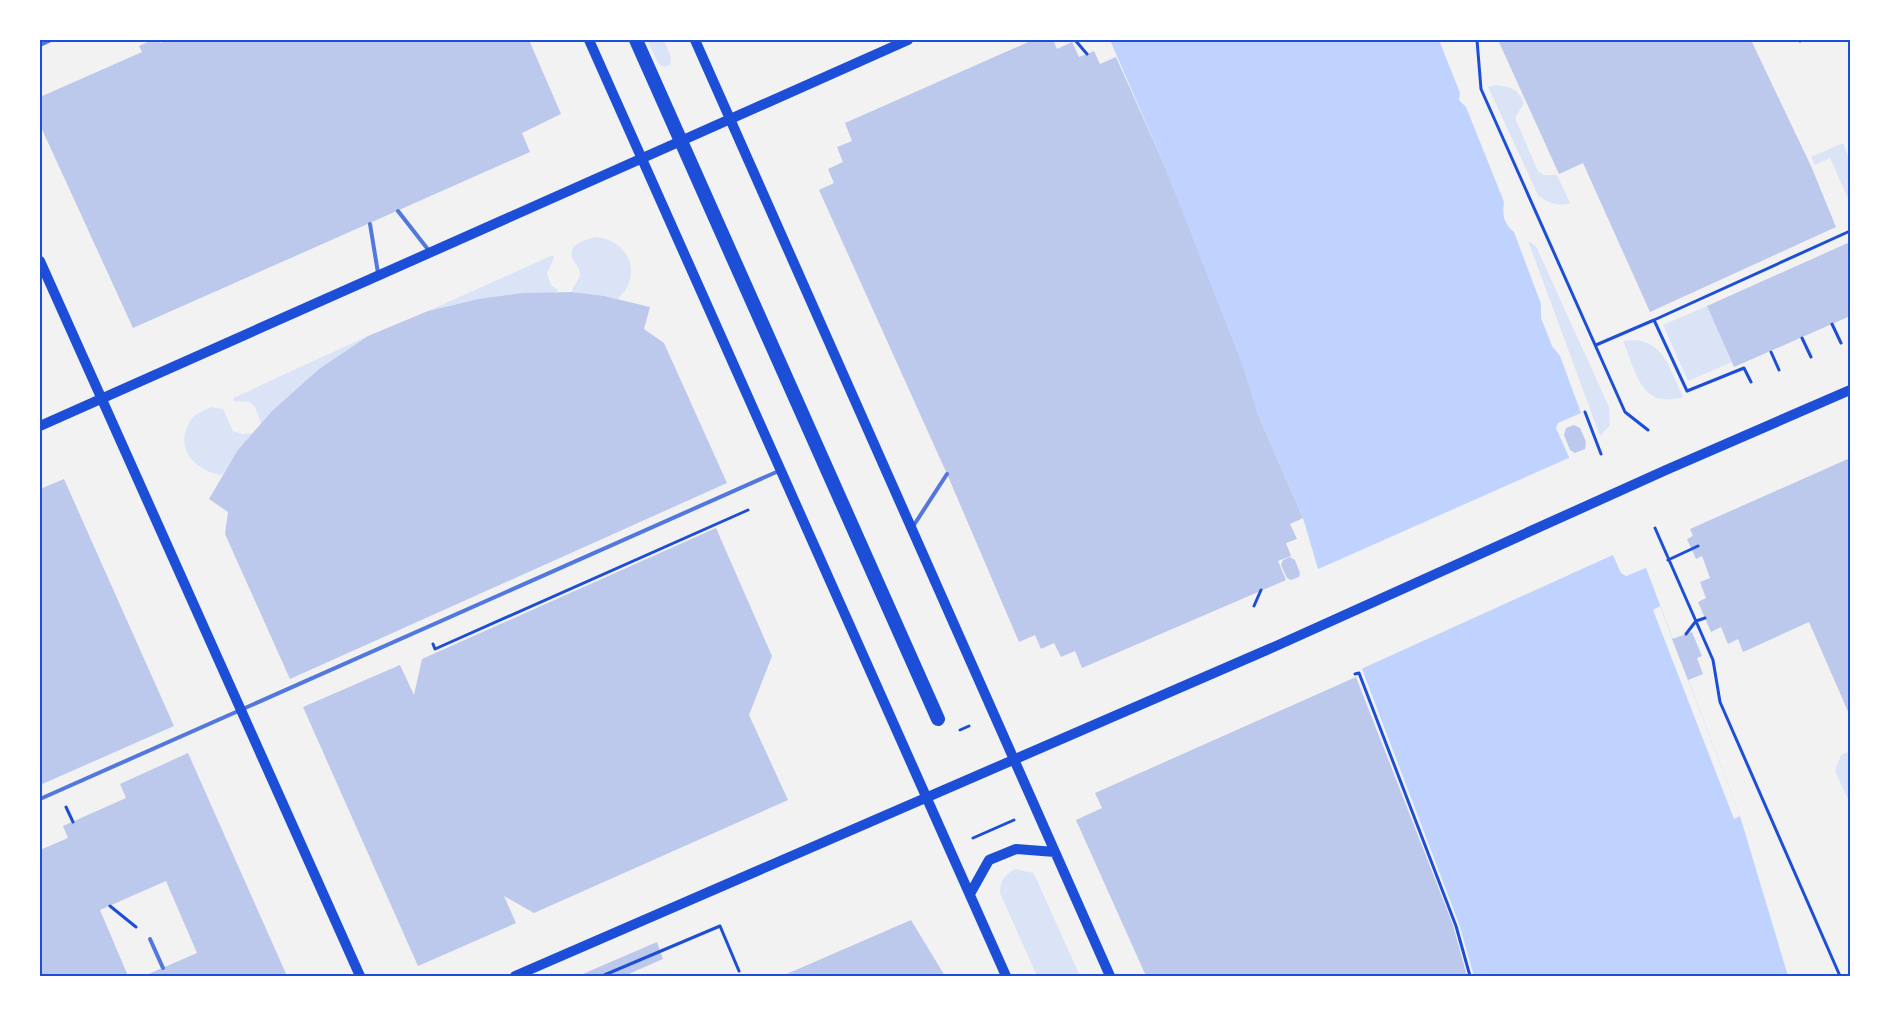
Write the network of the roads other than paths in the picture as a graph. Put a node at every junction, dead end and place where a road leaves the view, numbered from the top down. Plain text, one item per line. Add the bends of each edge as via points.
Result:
1 (51, 40) edge
2 (589, 40) edge
3 (636, 40) edge
4 (695, 40) edge
5 (908, 40) edge
6 (40, 45) edge
7 (731, 118) junction
8 (681, 141) junction
9 (642, 159) junction
10 (398, 211) dead end
11 (370, 224) dead end
12 (430, 252) junction
13 (40, 261) edge
14 (378, 275) junction
15 (1850, 390) edge
16 (102, 399) junction
17 (40, 426) edge
18 (782, 470) junction
19 (947, 474) dead end
20 (912, 528) junction
21 (240, 710) junction
22 (938, 719) dead end
23 (1014, 761) junction
24 (925, 798) junction
25 (40, 799) edge
26 (1055, 852) junction
27 (970, 894) junction
28 (150, 939) road end
29 (163, 968) dead end
30 (360, 976) edge
31 (515, 976) edge
32 (1006, 976) edge
33 (1110, 976) edge

1 - 6 lane
2 - 9 main road
3 - 8 highway
4 - 7 main road
5 - 7 main road
7 - 8 main road
7 - 20 main road
8 - 9 main road
8 - 22 highway
9 - 12 main road
9 - 18 main road
10 - 12 lane
11 - 14 lane
12 - 14 main road
13 - 16 main road
14 - 16 main road
15 - 23 main road
16 - 17 main road
16 - 21 main road
18 - 21 lane
18 - 24 main road
19 - 20 lane
20 - 23 main road
21 - 25 lane
21 - 30 main road
23 - 24 main road
23 - 26 main road
24 - 27 main road
24 - 31 main road
26 - 27 main road via 1016,849 989,860
26 - 33 main road
27 - 32 main road
28 - 29 lane

